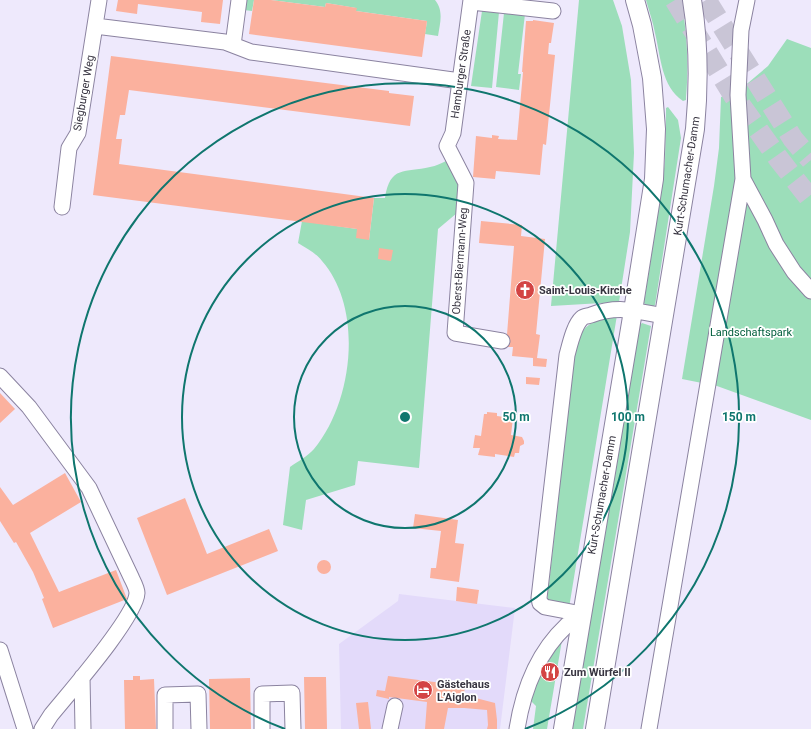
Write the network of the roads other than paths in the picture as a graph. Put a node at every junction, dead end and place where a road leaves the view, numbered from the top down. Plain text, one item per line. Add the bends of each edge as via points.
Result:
1 (99, 0) edge
2 (239, 0) edge
3 (635, 0) edge
4 (692, 0) edge
5 (747, 0) edge
6 (471, 1) edge
7 (554, 11) dead end
8 (95, 26) junction
9 (233, 45) junction
10 (460, 81) junction
11 (447, 146) joint
12 (743, 179) junction
13 (62, 207) dead end
14 (811, 291) edge
15 (633, 311) junction
16 (664, 316) junction
17 (502, 341) dead end
18 (0, 376) edge
19 (582, 614) junction
20 (0, 650) edge
21 (82, 677) junction
22 (395, 706) dead end
23 (25, 729) edge
24 (42, 729) edge
25 (83, 729) edge
26 (165, 729) edge
27 (199, 729) edge
28 (262, 729) edge
29 (293, 729) edge
30 (390, 729) edge
31 (517, 729) edge
32 (563, 729) edge
33 (595, 729) edge
34 (650, 729) edge

1 - 8 lane, Siegburger Weg
2 - 9 lane
3 - 15 main road, Kurt-Schumacher-Damm via 649,55 656,129 652,198
4 - 16 main road, Kurt-Schumacher-Damm via 698,49 697,107
5 - 12 lane via 741,30 738,95
6 - 7 lane
6 - 10 lane, Hamburger Straße
8 - 9 lane
8 - 13 lane, Siegburger Weg via 78,133 69,148
9 - 10 lane via 251,52
10 - 11 lane, Hamburger Straße via 453,133
11 - 17 lane, Oberst-Biermann-Weg via 466,183 455,333
12 - 14 lane via 776,244 794,272
12 - 34 lane
15 - 16 lane
15 - 19 main road, Kurt-Schumacher-Damm
15 - 19 lane via 610,309 582,318 573,332 567,355 539,598 545,607
16 - 33 main road, Kurt-Schumacher-Damm
18 - 21 lane via 29,407 89,488 137,593 118,631
19 - 31 lane via 567,624 548,646 533,671 520,710
19 - 32 main road, Kurt-Schumacher-Damm
20 - 23 lane
21 - 24 lane via 50,715
21 - 25 lane
22 - 30 lane
26 - 27 lane via 165,694 198,694
28 - 29 lane via 262,694 292,693

